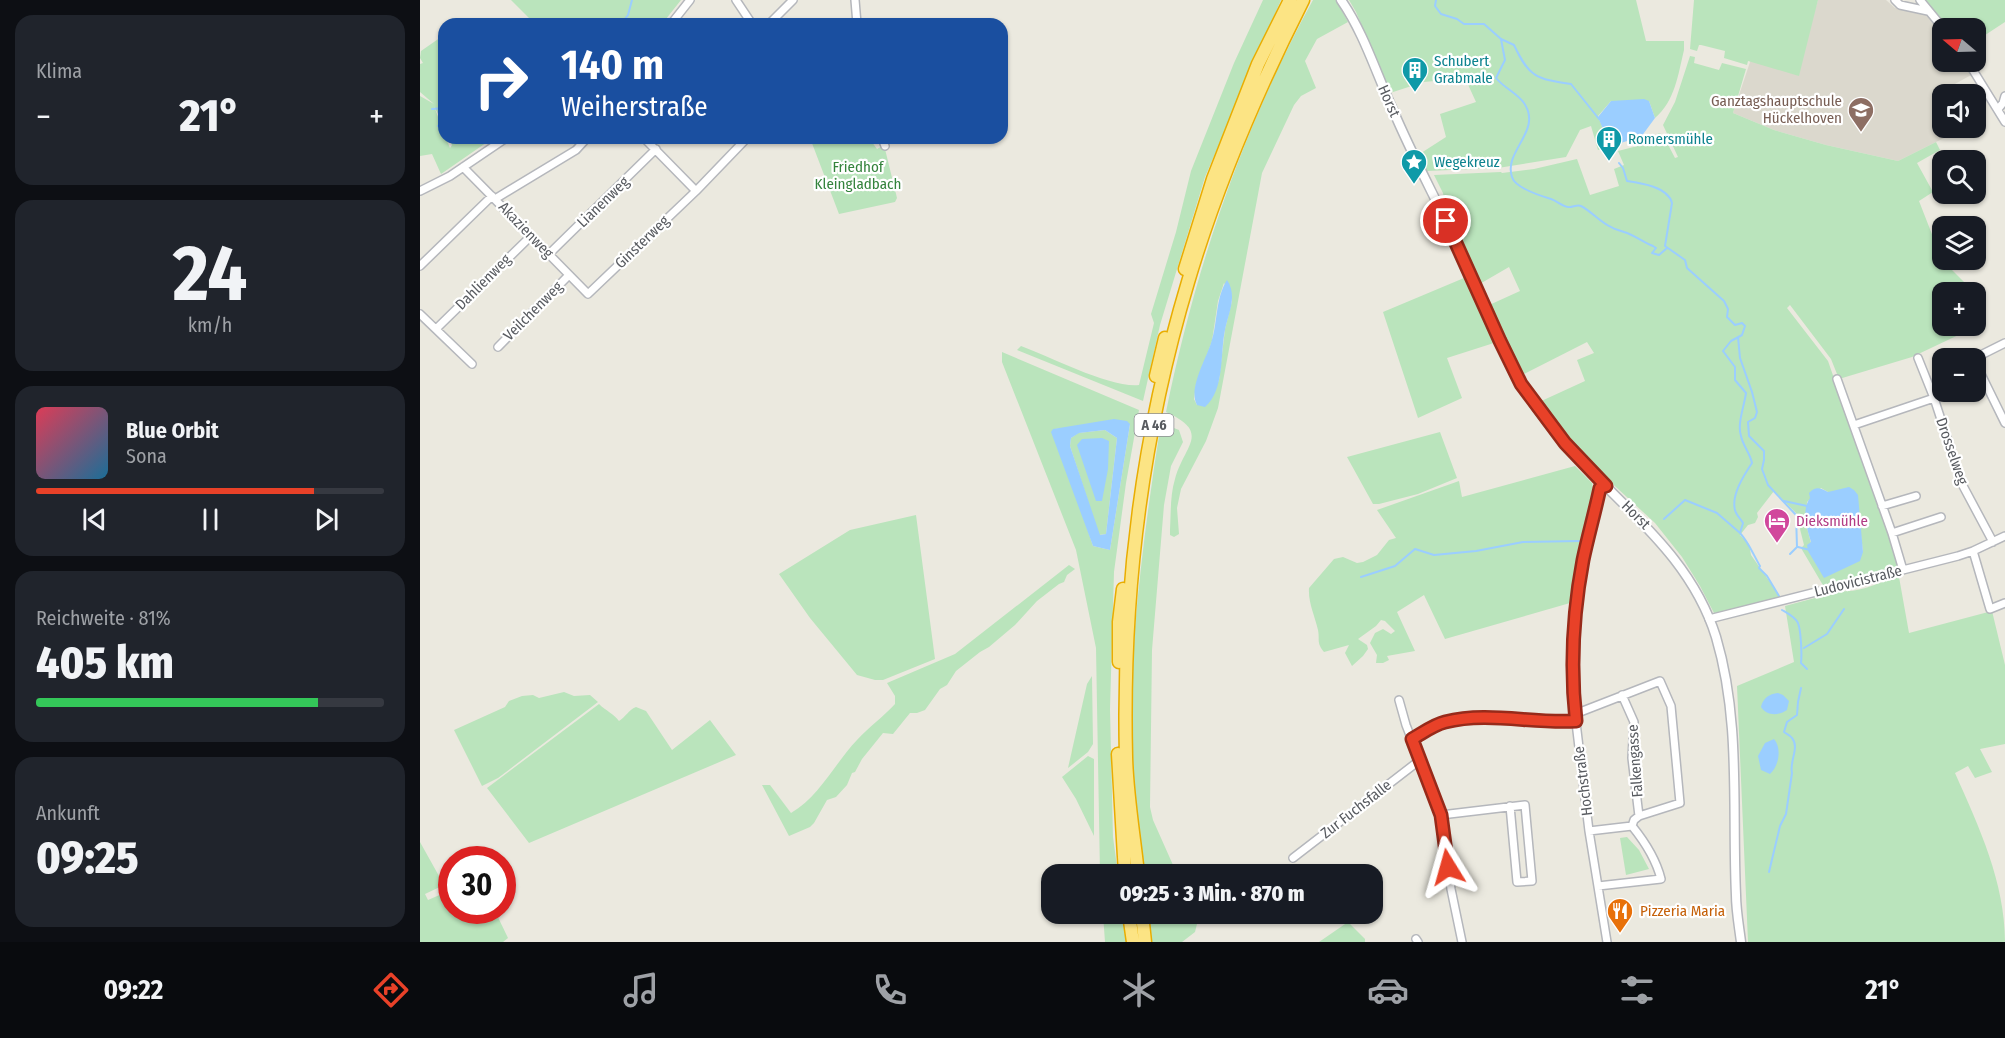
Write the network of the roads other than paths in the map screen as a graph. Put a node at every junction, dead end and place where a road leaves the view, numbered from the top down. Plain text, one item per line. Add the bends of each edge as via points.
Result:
1 (690, 0) edge
2 (736, 0) edge
3 (793, 0) edge
4 (855, 0) edge
5 (1290, 0) edge
6 (1303, 0) edge
7 (1341, 0) edge
8 (1895, 0) edge
9 (1911, 0) edge
10 (1921, 1) edge
11 (1929, 11) junction
12 (676, 18) edge
13 (748, 18) edge
14 (775, 18) edge
15 (856, 18) edge
16 (1935, 18) edge
17 (1974, 72) edge
18 (2005, 96) edge
19 (1998, 109) junction
20 (2005, 122) edge
21 (497, 144) edge
22 (582, 144) edge
23 (651, 144) edge
24 (741, 144) edge
25 (656, 149) junction
26 (463, 167) junction
27 (420, 191) edge
28 (696, 191) junction
29 (494, 197) junction
30 (531, 236) junction
31 (549, 254) junction
32 (420, 267) edge
33 (569, 275) junction
34 (588, 294) joint
35 (420, 314) edge
36 (436, 329) junction
37 (2005, 343) edge
38 (498, 347) dead end
39 (1986, 352) edge
40 (1918, 358) dead end
41 (472, 364) dead end
42 (1837, 379) dead end
43 (1986, 384) edge
44 (1932, 393) edge
45 (1932, 399) edge
46 (1935, 402) edge
47 (2005, 423) edge
48 (1854, 425) junction
49 (1606, 486) junction
50 (1916, 496) dead end
51 (1882, 506) junction
52 (1941, 517) dead end
53 (1892, 533) junction
54 (2005, 536) edge
55 (1993, 542) junction
56 (1973, 550) junction
57 (1903, 570) junction
58 (2005, 603) edge
59 (1709, 619) junction
60 (1622, 695) junction
61 (1399, 699) dead end
62 (1575, 718) junction
63 (1412, 739) junction
64 (1420, 760) junction
65 (1509, 806) junction
66 (1441, 815) junction
67 (1639, 816) junction
68 (1632, 826) junction
69 (1589, 831) junction
70 (1293, 858) dead end
71 (1124, 864) edge
72 (1137, 864) edge
73 (1598, 886) junction
74 (1130, 924) edge
75 (1143, 924) edge
76 (1132, 942) edge
77 (1145, 942) edge
78 (1462, 942) edge
79 (1606, 942) edge
80 (1741, 942) edge

1 - 12 street
2 - 13 street
3 - 14 street
4 - 15 street
5 - 71 highway, A 46 via 1258,64 1213,179 1159,359 1137,472 1119,622 1119,770
6 - 72 highway, A 46 via 1239,140 1188,282 1143,485 1130,596 1126,675 1126,760
7 - 49 street, Horst via 1521,384 1565,443
8 - 11 street via 1900,5
9 - 10 street
10 - 11 street
11 - 16 street
17 - 19 street
18 - 19 street
19 - 20 street
21 - 26 street
22 - 29 street
23 - 25 street
24 - 28 street, Ginsterweg
25 - 28 street
25 - 31 street, Lianenweg
26 - 27 street
26 - 29 street, Akazienweg
28 - 34 street, Ginsterweg
29 - 30 street, Akazienweg
29 - 32 street
30 - 31 street, Akazienweg
30 - 36 street, Dahlienweg
31 - 33 street, Akazienweg
33 - 34 street, Akazienweg
33 - 38 street, Veilchenweg
35 - 36 street
36 - 41 street
37 - 39 street
40 - 44 street, Drosselweg
42 - 48 street
43 - 47 street
45 - 48 street
46 - 55 street, Drosselweg via 1962,484
48 - 51 street
49 - 59 street, Horst via 1671,555
49 - 62 street, Hochstraße via 1600,488 1583,561 1574,625
50 - 51 street
51 - 53 street
52 - 53 street
53 - 57 street
54 - 55 street, Ludovicistraße
55 - 56 street, Ludovicistraße
56 - 57 street, Ludovicistraße
56 - 58 street via 1990,609
57 - 59 street, Ludovicistraße
59 - 80 street, Horst via 1727,680 1733,728 1736,897
60 - 62 street
60 - 67 street, Falkengasse via 1634,722 1632,758
60 - 67 street via 1660,681 1671,706 1680,803
61 - 63 street
62 - 63 street via 1557,722 1467,717 1434,726
62 - 69 street, Hochstraße
63 - 64 street
64 - 66 street
64 - 70 street, Zur Fuchsfalle
65 - 65 street via 1524,805 1532,881 1517,882
65 - 66 street
66 - 78 street
67 - 68 street, Falkengasse
68 - 69 street, Hochstraße
68 - 73 street via 1661,879
69 - 73 street, Hochstraße
73 - 79 street, Hochstraße
74 - 76 highway
75 - 77 highway

